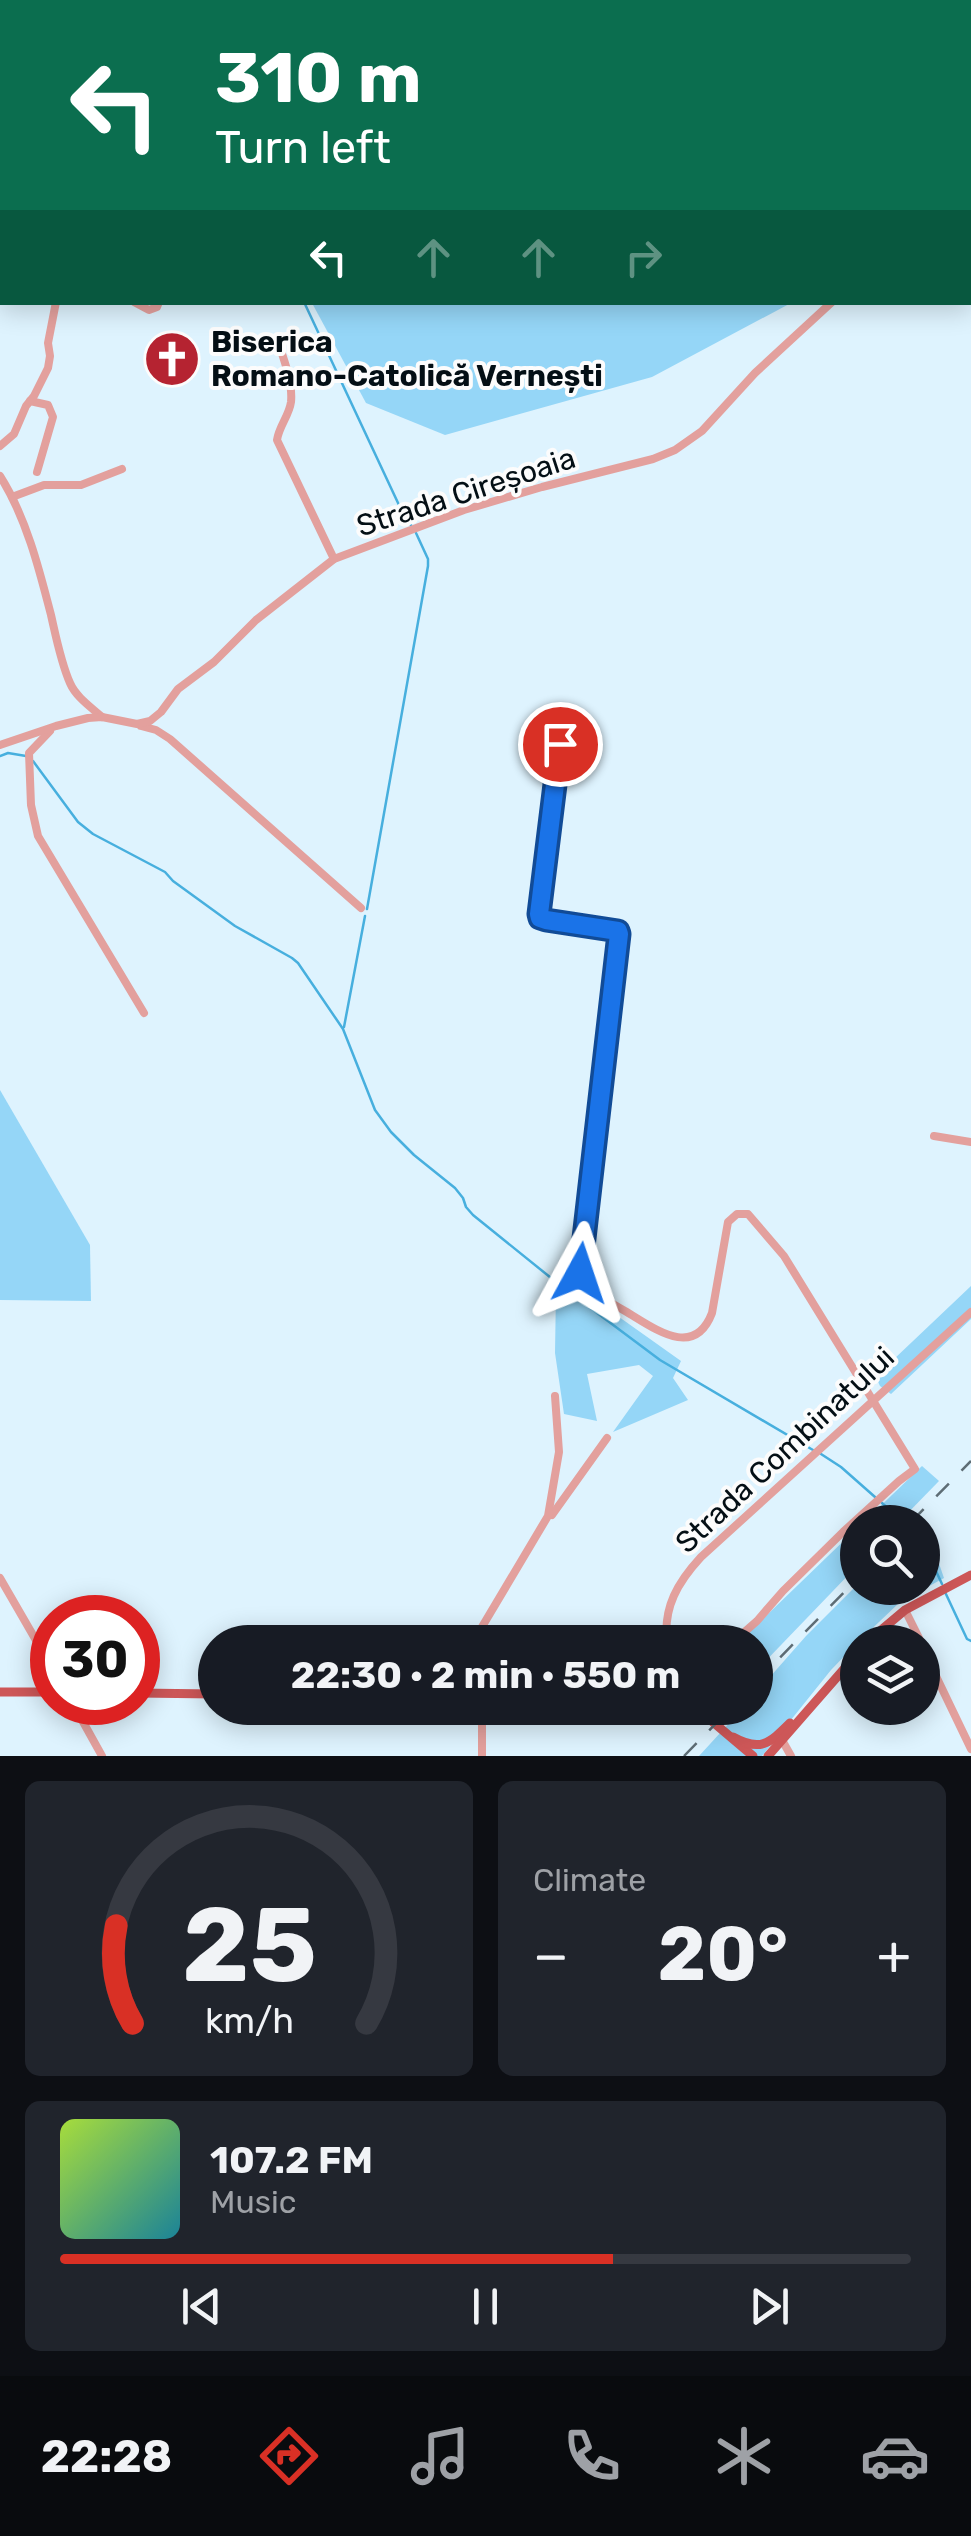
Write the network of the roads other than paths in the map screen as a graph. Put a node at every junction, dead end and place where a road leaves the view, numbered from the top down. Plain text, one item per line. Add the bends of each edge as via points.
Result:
1 (55, 305) edge
2 (829, 305) edge
3 (278, 338) dead end
4 (30, 401) junction
5 (0, 446) edge
6 (122, 469) dead end
7 (36, 472) dead end
8 (0, 476) edge
9 (12, 497) junction
10 (334, 558) junction
11 (102, 717) junction
12 (137, 724) junction
13 (56, 726) junction
14 (560, 744) dead end
15 (0, 746) edge
16 (361, 908) dead end
17 (144, 1013) dead end
18 (934, 1136) dead end
19 (971, 1142) edge
20 (971, 1312) edge
21 (555, 1396) dead end
22 (874, 1400) junction
23 (607, 1438) dead end
24 (543, 1527) junction
25 (971, 1575) edge
26 (0, 1578) edge
27 (905, 1610) junction
28 (483, 1625) edge
29 (667, 1625) edge
30 (752, 1625) edge
31 (888, 1625) edge
32 (912, 1625) edge
33 (30, 1630) edge
34 (840, 1674) edge
35 (940, 1683) edge
36 (832, 1684) junction
37 (0, 1692) edge
38 (30, 1692) edge
39 (160, 1693) edge
40 (198, 1694) edge
41 (85, 1725) edge
42 (482, 1725) edge
43 (717, 1725) edge
44 (733, 1737) junction
45 (782, 1740) junction
46 (971, 1749) edge
47 (102, 1756) edge
48 (482, 1756) edge
49 (741, 1756) edge
50 (753, 1756) edge
51 (768, 1756) edge
52 (791, 1756) edge

1 - 4 street via 48,368
2 - 10 street, Strada Cireșoaia via 702,432 675,450 464,510
3 - 10 street via 291,402 277,440
4 - 5 street
4 - 7 street via 48,404 54,417
6 - 9 street via 82,486 44,484
8 - 9 street
9 - 11 street via 69,681
10 - 12 street, Strada Cireșoaia via 178,689 161,712
11 - 12 street
11 - 13 street
12 - 16 street via 170,739
13 - 15 street
13 - 17 street via 29,753 38,836
14 - 22 street via 540,918 619,934 582,1279 663,1333 697,1335 712,1313 728,1222 748,1214 784,1256
18 - 19 street
20 - 22 street, Strada Combinatului
21 - 24 street via 558,1467
22 - 29 street, Strada Combinatului via 690,1570 670,1602
22 - 30 street via 915,1470
23 - 24 street
24 - 28 street
25 - 27 main road
26 - 33 street
27 - 31 main road
27 - 32 street
34 - 36 main road
35 - 46 street
36 - 44 main road via 772,1740 754,1746
36 - 45 main road
37 - 38 main road
39 - 40 main road
41 - 47 street
42 - 48 street
43 - 44 main road
44 - 49 main road
44 - 50 main road
45 - 51 main road
45 - 52 street

